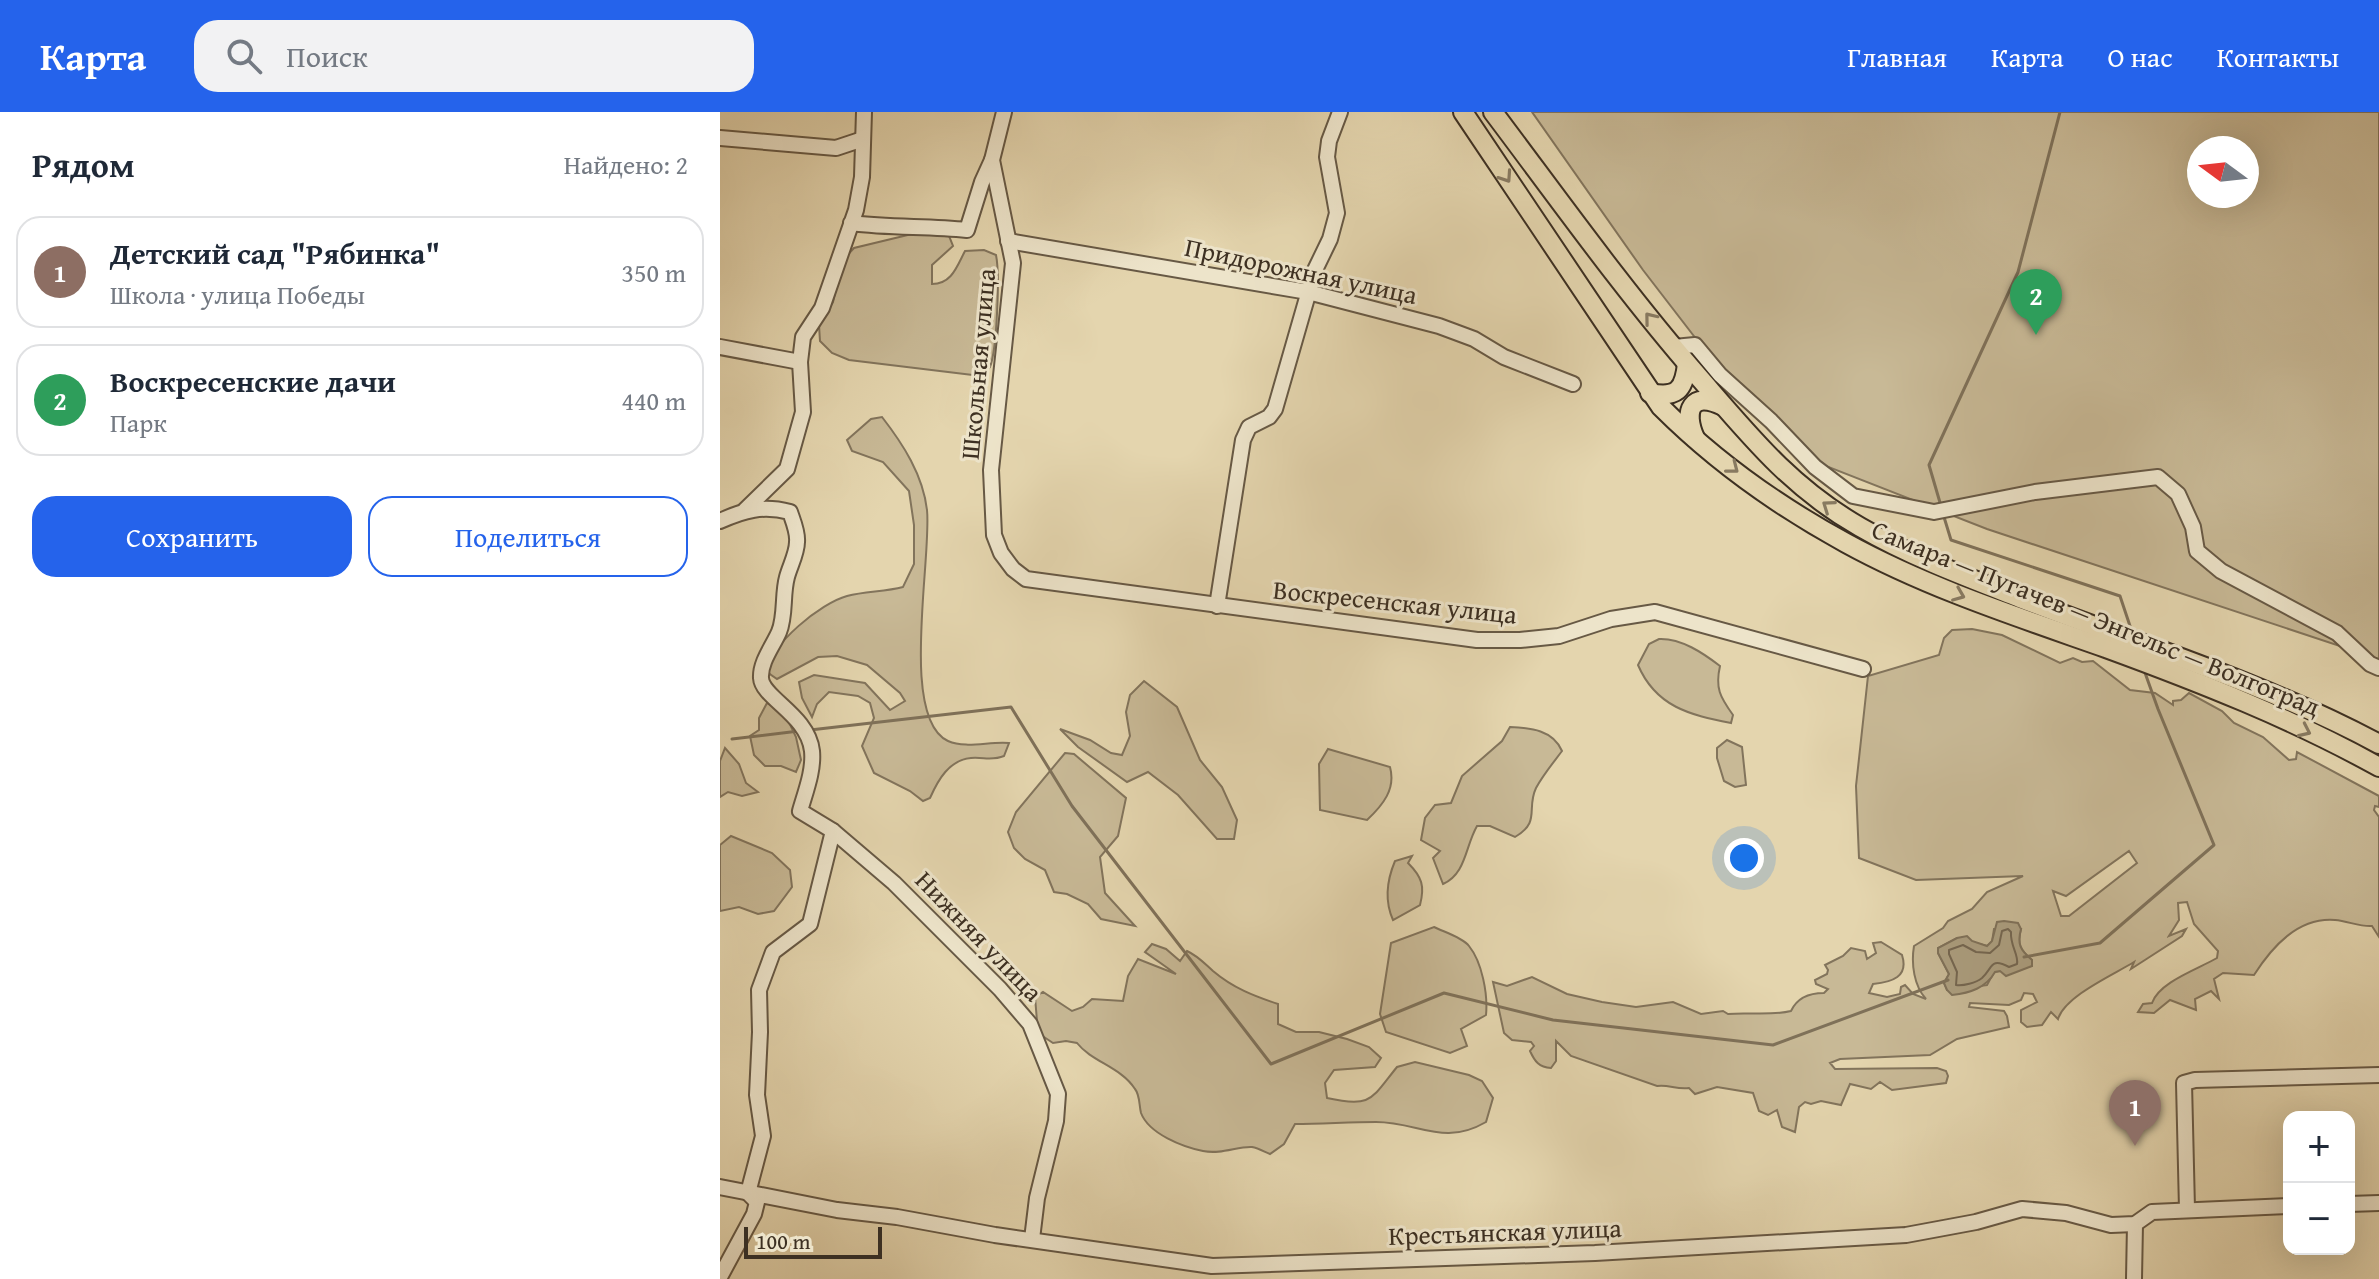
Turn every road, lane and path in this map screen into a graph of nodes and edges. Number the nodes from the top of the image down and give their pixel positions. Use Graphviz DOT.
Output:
graph roads {
  1 [pos="864,112"];
  2 [pos="1004,112"];
  3 [pos="1340,112"];
  4 [pos="1463,112"];
  5 [pos="1493,112"];
  6 [pos="720,138"];
  7 [pos="863,139"];
  8 [pos="992,160"];
  9 [pos="851,223"];
  10 [pos="1008,241"];
  11 [pos="1308,292"];
  12 [pos="720,347"];
  13 [pos="1674,347"];
  14 [pos="800,362"];
  15 [pos="1687,364"];
  16 [pos="1573,384"];
  17 [pos="1650,393"];
  18 [pos="1723,406"];
  19 [pos="1695,438"];
  20 [pos="745,510"];
  21 [pos="720,521"];
  22 [pos="1013,569"];
  23 [pos="1217,606"];
  24 [pos="2379,668"];
  25 [pos="1863,669"];
  26 [pos="2379,744"];
  27 [pos="2379,767"];
  28 [pos="833,831"];
  29 [pos="2379,1075"];
  30 [pos="720,1187"];
  31 [pos="748,1193"];
  32 [pos="2379,1203"];
  33 [pos="2355,1204"];
  34 [pos="2283,1206"];
  35 [pos="2187,1209"];
  36 [pos="2135,1224"];
  37 [pos="1032,1239"];
  38 [pos="720,1277"];
  39 [pos="2134,1279"];
  1 -- 7 [label="street"];
  2 -- 8 [label="street, Школьная улица"];
  3 -- 11 [label="street"];
  4 -- 17 [label="main road, Самара — Пугачев — Энгельс — Волгоград, one-way"];
  13 -- 5 [label="main road, Самара — Пугачев — Энгельс — Волгоград, one-way"];
  6 -- 7 [label="street"];
  7 -- 9 [label="street"];
  8 -- 9 [label="street"];
  8 -- 10 [label="street, Школьная улица"];
  9 -- 14 [label="street"];
  10 -- 11 [label="street, Придорожная улица"];
  10 -- 22 [label="street, Школьная улица"];
  11 -- 16 [label="street, Придорожная улица"];
  11 -- 23 [label="street"];
  12 -- 14 [label="street"];
  13 -- 15 [label="main road, Самара — Пугачев — Энгельс — Волгоград"];
  13 -- 24 [label="street"];
  14 -- 20 [label="street"];
  15 -- 17 [label="main road"];
  15 -- 18 [label="main road, Самара — Пугачев — Энгельс — Волгоград"];
  17 -- 19 [label="main road, Самара — Пугачев — Энгельс — Волгоград"];
  18 -- 19 [label="main road"];
  26 -- 18 [label="main road, Самара — Пугачев — Энгельс — Волгоград, one-way"];
  19 -- 27 [label="main road, Самара — Пугачев — Энгельс — Волгоград, one-way"];
  20 -- 21 [label="street"];
  20 -- 28 [label="street, Нижняя улица"];
  22 -- 23 [label="street, Воскресенская улица"];
  23 -- 25 [label="street, Воскресенская улица"];
  28 -- 31 [label="street"];
  28 -- 37 [label="street, Нижняя улица"];
  29 -- 35 [label="street"];
  30 -- 31 [label="street, Крестьянская улица"];
  31 -- 37 [label="street, Крестьянская улица"];
  31 -- 38 [label="street"];
  32 -- 33 [label="street"];
  34 -- 35 [label="street, Крестьянская улица"];
  35 -- 36 [label="street, Крестьянская улица"];
  36 -- 37 [label="street, Крестьянская улица"];
  36 -- 39 [label="street"];
}
